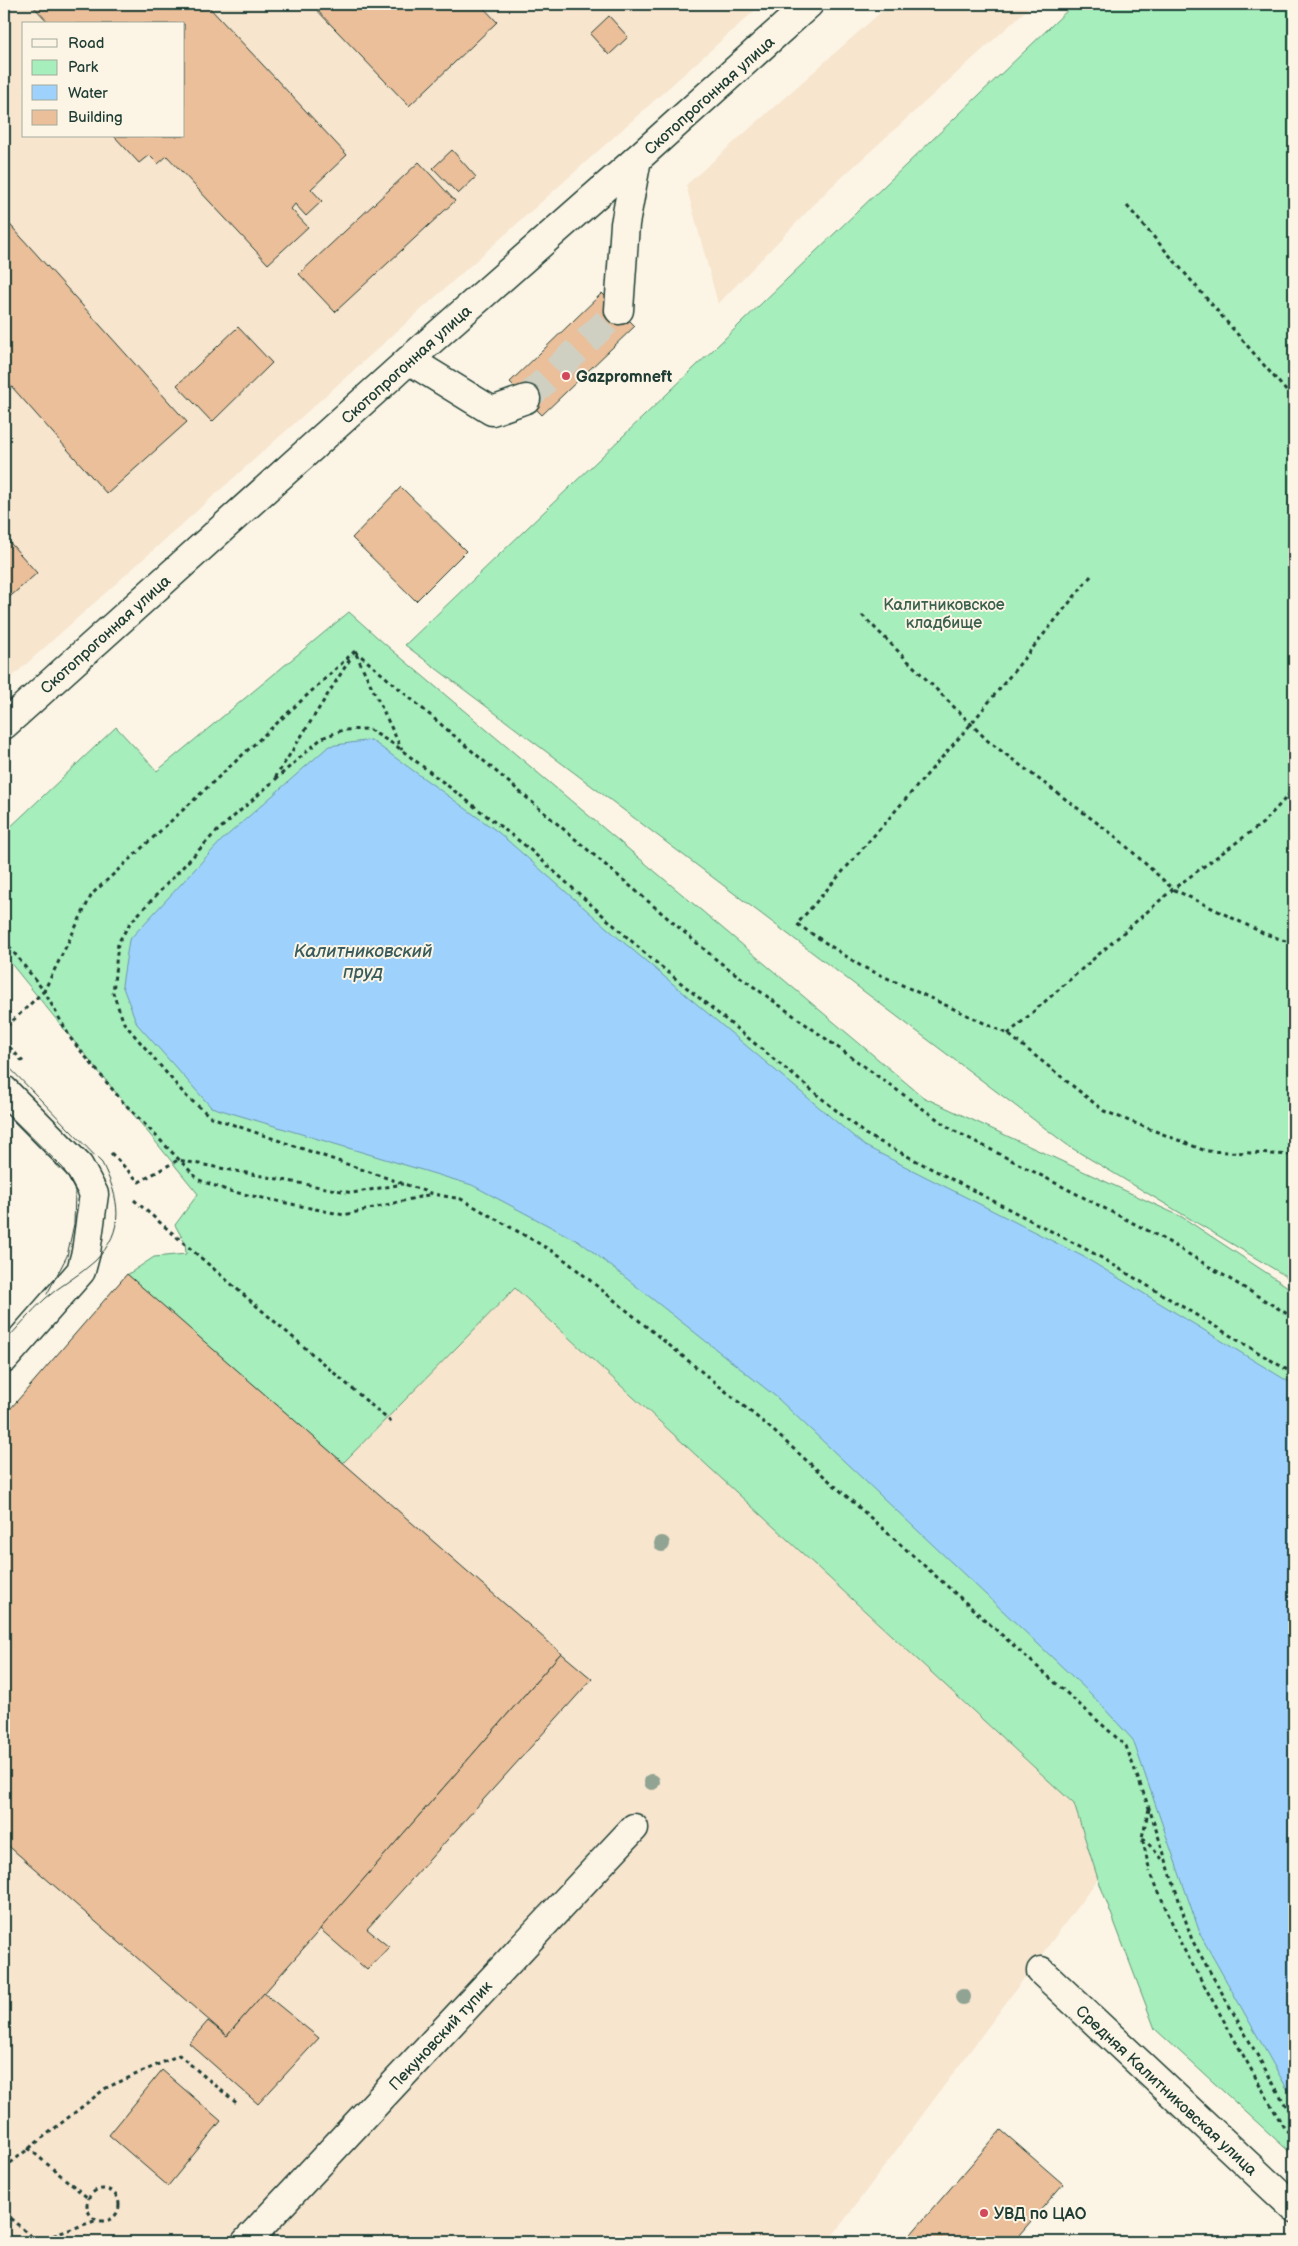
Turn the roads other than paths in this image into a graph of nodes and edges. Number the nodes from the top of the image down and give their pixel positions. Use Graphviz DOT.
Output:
graph roads {
  1 [pos="809,4"];
  2 [pos="637,159"];
  3 [pos="619,310"];
  4 [pos="409,360"];
  5 [pos="526,399"];
  6 [pos="4,725"];
  7 [pos="4,1090"];
  8 [pos="4,1360"];
  9 [pos="634,1828"];
  10 [pos="1040,1972"];
  11 [pos="1294,2208"];
  12 [pos="246,2242"];
  1 -- 2 [label="street, Скотопрогонная улица"];
  2 -- 3 [label="street"];
  2 -- 4 [label="street, Скотопрогонная улица"];
  4 -- 5 [label="street"];
  4 -- 6 [label="street, Скотопрогонная улица"];
  7 -- 8 [label="street"];
  9 -- 12 [label="street, Пекуновский тупик"];
  10 -- 11 [label="street, Средняя Калитниковская улица"];
}
